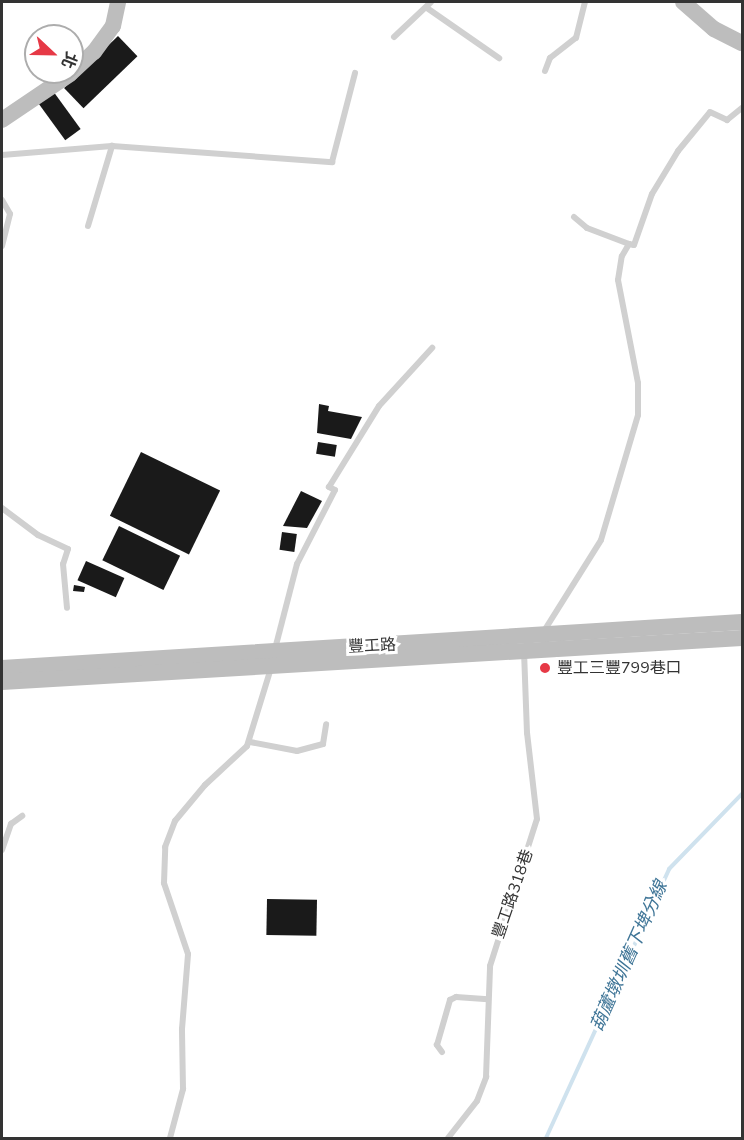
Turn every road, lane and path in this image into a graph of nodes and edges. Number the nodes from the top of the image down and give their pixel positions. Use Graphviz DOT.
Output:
graph roads {
  1 [pos="118,2"];
  2 [pos="431,2"];
  3 [pos="585,2"];
  4 [pos="683,2"];
  5 [pos="427,8"];
  6 [pos="394,37"];
  7 [pos="742,43"];
  8 [pos="500,58"];
  9 [pos="544,71"];
  10 [pos="355,73"];
  11 [pos="742,108"];
  12 [pos="2,120"];
  13 [pos="112,146"];
  14 [pos="2,155"];
  15 [pos="2,200"];
  16 [pos="574,217"];
  17 [pos="88,226"];
  18 [pos="629,244"];
  19 [pos="2,246"];
  20 [pos="432,348"];
  21 [pos="2,508"];
  22 [pos="67,608"];
  23 [pos="742,622"];
  24 [pos="742,638"];
  25 [pos="542,644"];
  26 [pos="524,645"];
  27 [pos="273,660"];
  28 [pos="2,668"];
  29 [pos="2,682"];
  30 [pos="326,724"];
  31 [pos="250,742"];
  32 [pos="22,816"];
  33 [pos="2,850"];
  34 [pos="488,999"];
  35 [pos="442,1052"];
  36 [pos="170,1138"];
  37 [pos="448,1138"];
  1 -- 12 [label="street"];
  2 -- 5 [label="lane"];
  3 -- 9 [label="lane"];
  4 -- 7 [label="street"];
  5 -- 6 [label="lane"];
  5 -- 8 [label="lane"];
  10 -- 13 [label="lane"];
  11 -- 18 [label="lane"];
  13 -- 14 [label="lane"];
  13 -- 17 [label="lane"];
  15 -- 19 [label="lane"];
  16 -- 18 [label="lane"];
  18 -- 25 [label="lane"];
  20 -- 27 [label="lane"];
  21 -- 22 [label="lane"];
  23 -- 25 [label="street, 豐工路"];
  24 -- 25 [label="street, 豐工路"];
  25 -- 26 [label="street, 豐工路"];
  26 -- 27 [label="street, 豐工路"];
  26 -- 34 [label="lane, 豐工路318巷"];
  27 -- 28 [label="street, 豐工路"];
  27 -- 29 [label="street, 豐工路"];
  27 -- 31 [label="lane"];
  30 -- 31 [label="lane"];
  31 -- 36 [label="lane"];
  32 -- 33 [label="lane"];
  34 -- 35 [label="lane"];
  34 -- 37 [label="lane, 豐工路318巷"];
}
